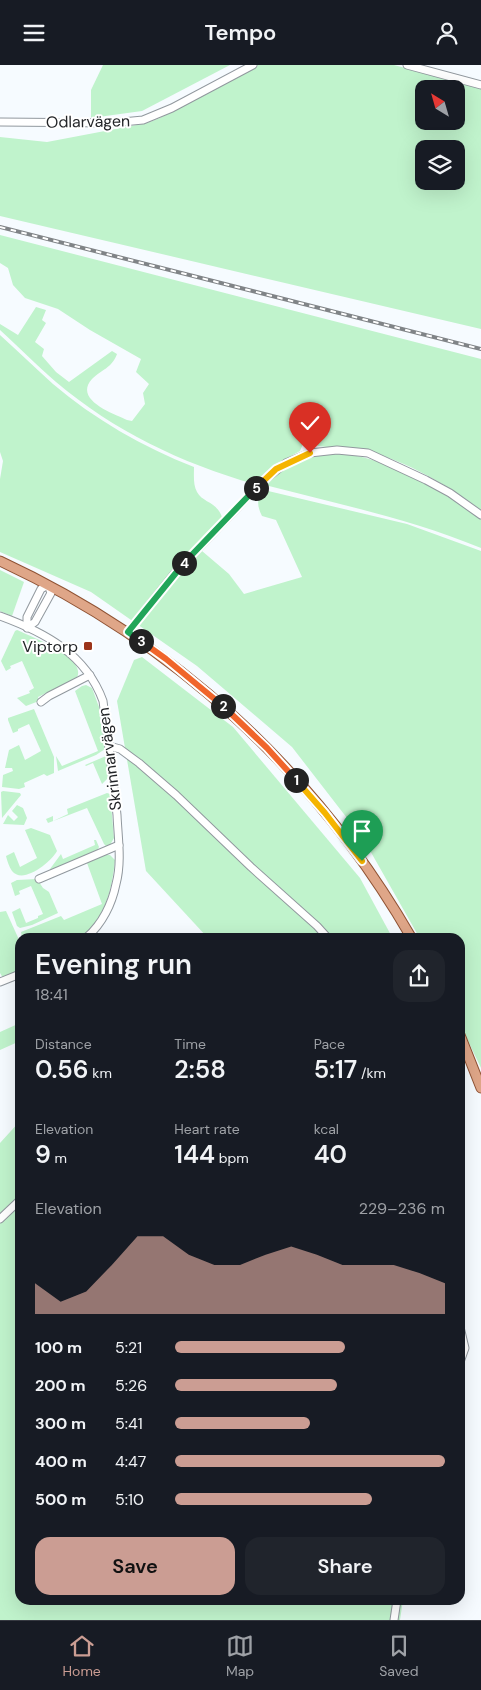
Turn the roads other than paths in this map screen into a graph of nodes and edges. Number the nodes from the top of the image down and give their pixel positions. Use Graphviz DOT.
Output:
graph roads {
  1 [pos="253,65"];
  2 [pos="407,65"];
  3 [pos="481,85"];
  4 [pos="0,122"];
  5 [pos="481,515"];
  6 [pos="0,561"];
  7 [pos="48,585"];
  8 [pos="0,616"];
  9 [pos="27,628"];
  10 [pos="128,632"];
  11 [pos="90,675"];
  12 [pos="41,702"];
  13 [pos="109,746"];
  14 [pos="119,845"];
  15 [pos="39,879"];
  16 [pos="91,933"];
  17 [pos="324,933"];
  18 [pos="409,933"];
  19 [pos="15,976"];
  20 [pos="0,982"];
  21 [pos="465,1048"];
  22 [pos="481,1088"];
  23 [pos="15,1205"];
  24 [pos="0,1219"];
  25 [pos="397,1605"];
  26 [pos="394,1620"];
  1 -- 4 [label="street, Odlarvägen"];
  2 -- 3 [label="street"];
  5 -- 10 [label="street"];
  6 -- 7 [label="main road"];
  7 -- 9 [label="street"];
  7 -- 10 [label="main road"];
  8 -- 9 [label="street, Skrinnarvägen"];
  9 -- 11 [label="street, Skrinnarvägen"];
  10 -- 18 [label="main road"];
  11 -- 12 [label="street"];
  11 -- 13 [label="street, Skrinnarvägen"];
  13 -- 14 [label="street, Skrinnarvägen"];
  13 -- 17 [label="street"];
  14 -- 15 [label="street"];
  14 -- 16 [label="street, Skrinnarvägen"];
  19 -- 20 [label="street"];
  21 -- 22 [label="main road"];
  23 -- 24 [label="street"];
  25 -- 26 [label="street"];
}
